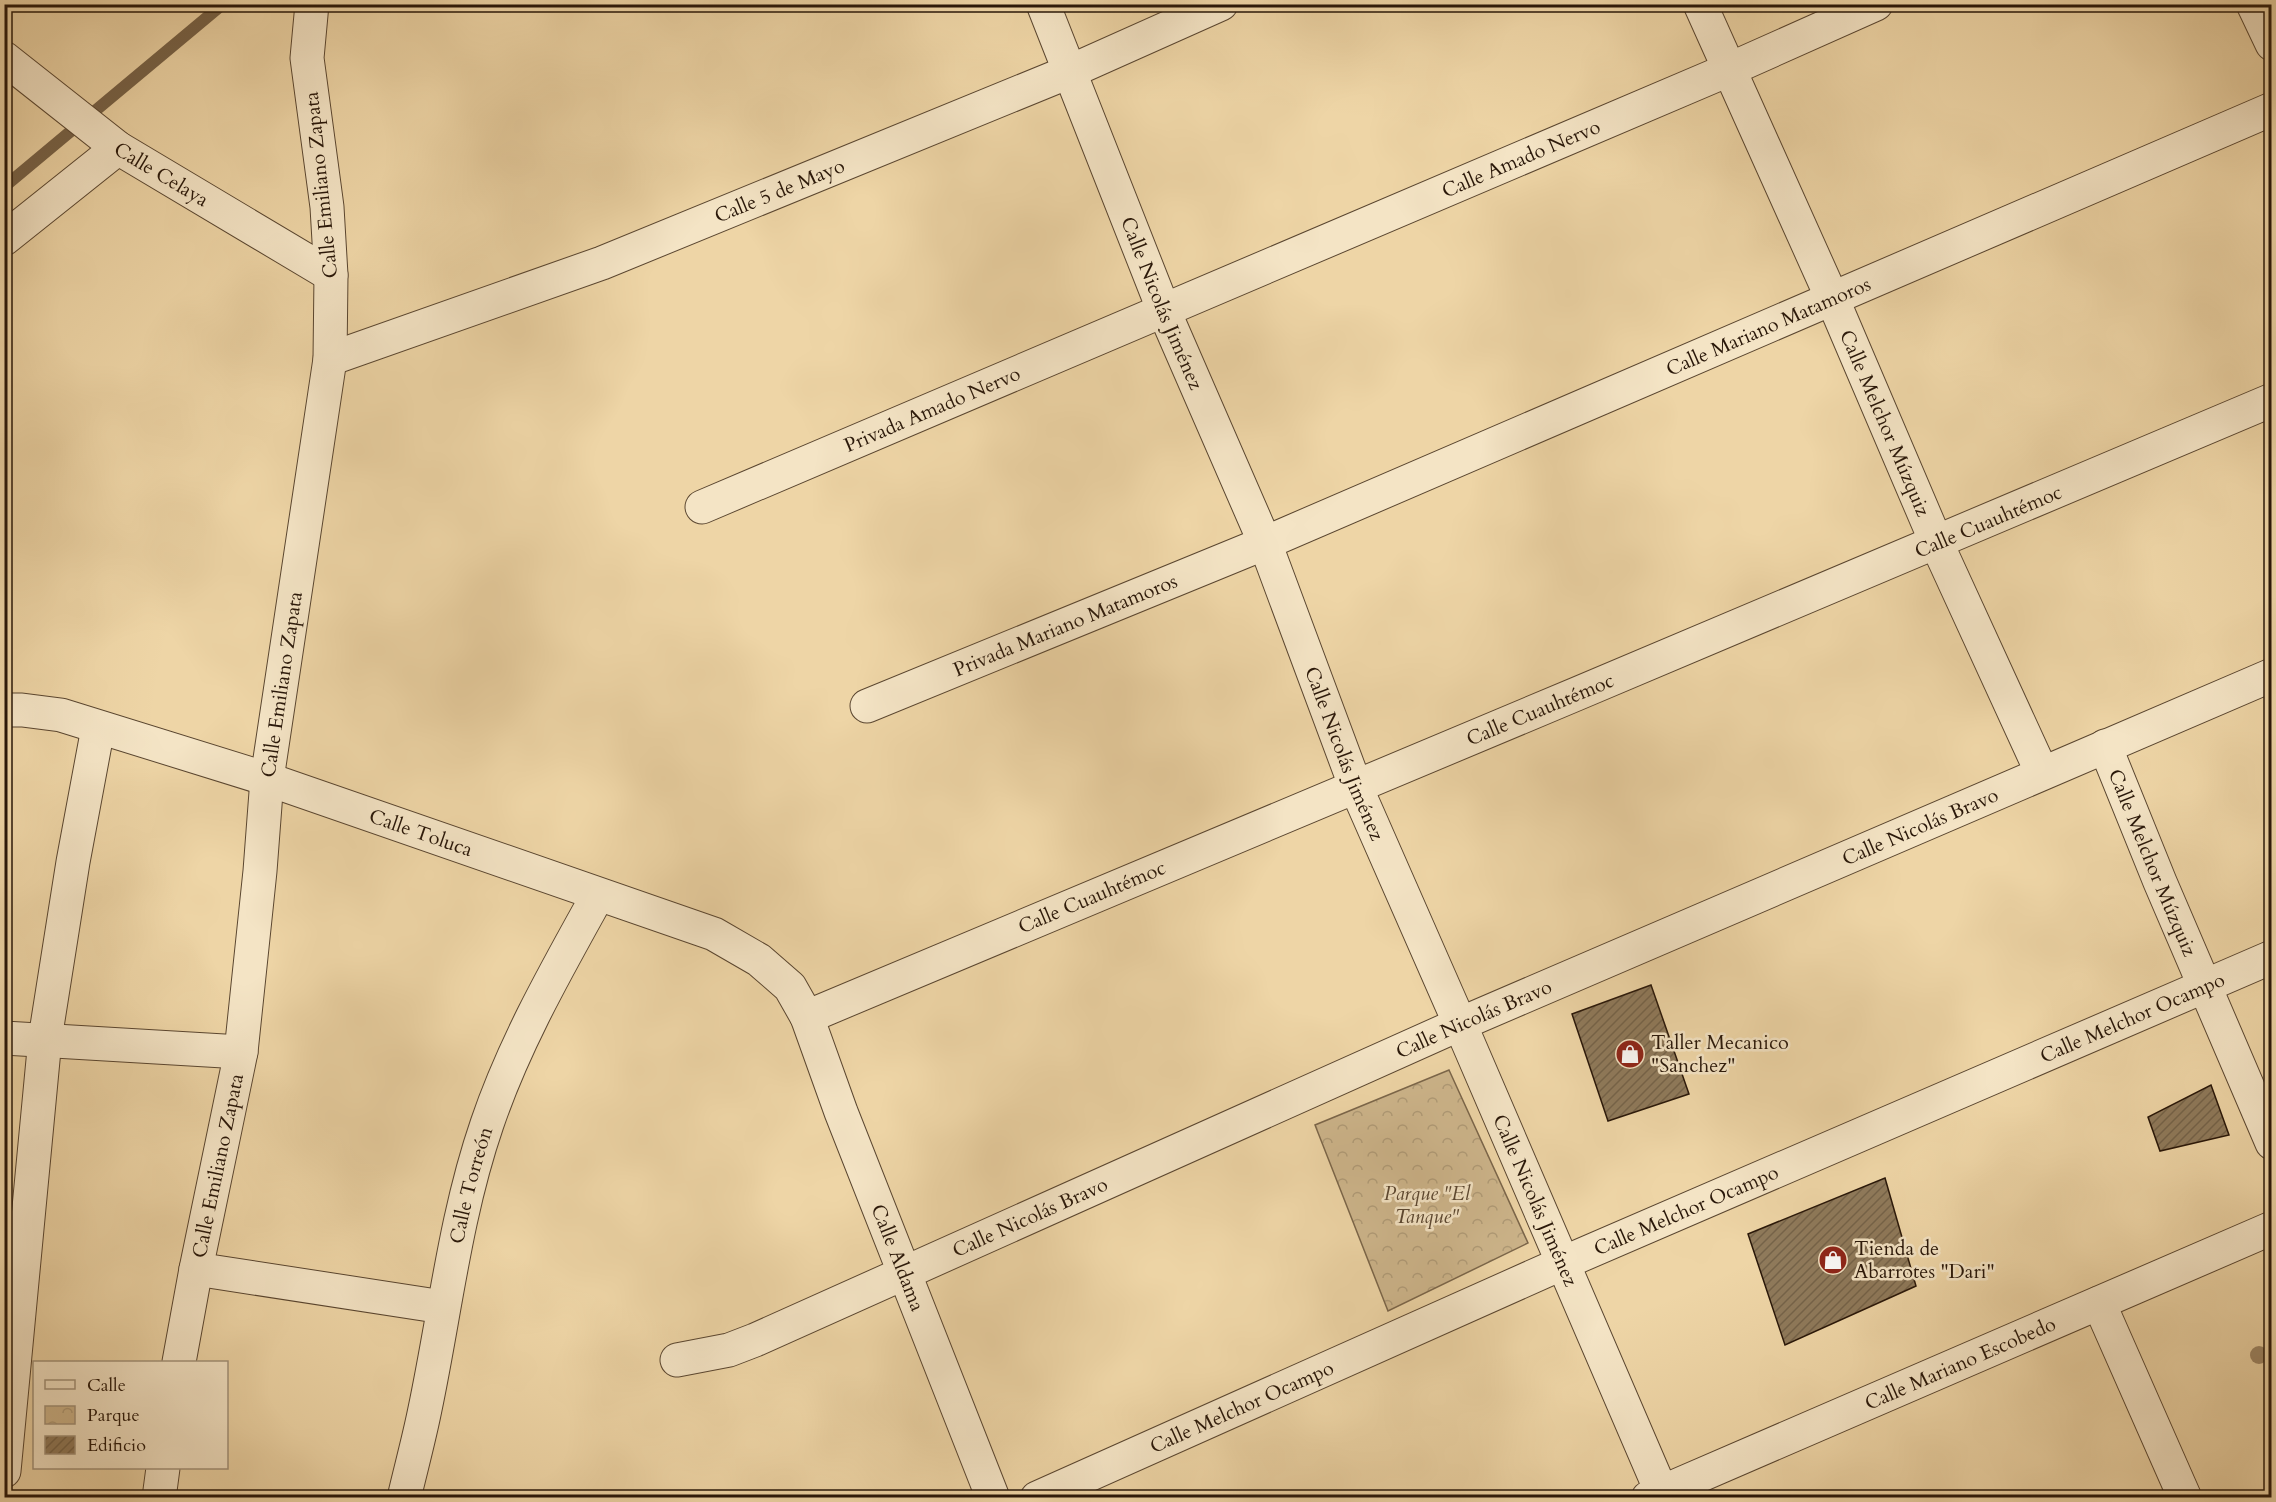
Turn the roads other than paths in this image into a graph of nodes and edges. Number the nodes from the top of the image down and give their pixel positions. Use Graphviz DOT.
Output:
graph roads {
  1 [pos="312,4"];
  2 [pos="1043,4"];
  3 [pos="1221,4"];
  4 [pos="1700,4"];
  5 [pos="1876,4"];
  6 [pos="2253,4"];
  7 [pos="2271,44"];
  8 [pos="4,58"];
  9 [pos="1728,70"];
  10 [pos="1071,71"];
  11 [pos="2271,109"];
  12 [pos="118,148"];
  13 [pos="4,239"];
  14 [pos="331,275"];
  15 [pos="1832,297"];
  16 [pos="1164,311"];
  17 [pos="330,359"];
  18 [pos="2271,400"];
  19 [pos="702,507"];
  20 [pos="1265,543"];
  21 [pos="1937,544"];
  22 [pos="2271,675"];
  23 [pos="867,706"];
  24 [pos="4,710"];
  25 [pos="99,728"];
  26 [pos="2106,746"];
  27 [pos="2042,773"];
  28 [pos="267,779"];
  29 [pos="1355,785"];
  30 [pos="598,896"];
  31 [pos="2271,957"];
  32 [pos="2203,986"];
  33 [pos="807,1017"];
  34 [pos="1460,1024"];
  35 [pos="4,1038"];
  36 [pos="45,1039"];
  37 [pos="241,1052"];
  38 [pos="2271,1143"];
  39 [pos="2271,1228"];
  40 [pos="1563,1263"];
  41 [pos="196,1269"];
  42 [pos="905,1274"];
  43 [pos="2099,1303"];
  44 [pos="443,1307"];
  45 [pos="677,1360"];
  46 [pos="180,1361"];
  47 [pos="163,1469"];
  48 [pos="4,1471"];
  49 [pos="1658,1495"];
  50 [pos="159,1497"];
  51 [pos="404,1497"];
  52 [pos="993,1497"];
  53 [pos="1037,1497"];
  54 [pos="2185,1497"];
  1 -- 14 [label="street, Calle Emiliano Zapata"];
  2 -- 10 [label="street, Calle Nicolás Jiménez"];
  3 -- 10 [label="street, Calle 5 de Mayo"];
  4 -- 9 [label="street, Calle Melchor Múzquiz"];
  5 -- 9 [label="street, Calle Amado Nervo"];
  6 -- 7 [label="street"];
  8 -- 12 [label="street"];
  9 -- 15 [label="street, Calle Melchor Múzquiz"];
  9 -- 16 [label="street, Calle Amado Nervo"];
  10 -- 16 [label="street, Calle Nicolás Jiménez"];
  10 -- 17 [label="street, Calle 5 de Mayo"];
  11 -- 15 [label="street, Calle Mariano Matamoros"];
  12 -- 13 [label="street, Calle Celaya"];
  12 -- 14 [label="street, Calle Celaya"];
  14 -- 17 [label="street, Calle Emiliano Zapata"];
  15 -- 20 [label="street, Calle Mariano Matamoros"];
  15 -- 21 [label="street, Calle Melchor Múzquiz"];
  16 -- 19 [label="street, Privada Amado Nervo"];
  16 -- 20 [label="street, Calle Nicolás Jiménez"];
  17 -- 28 [label="street, Calle Emiliano Zapata"];
  18 -- 21 [label="street, Calle Cuauhtémoc"];
  20 -- 23 [label="street, Privada Mariano Matamoros"];
  20 -- 29 [label="street, Calle Nicolás Jiménez"];
  21 -- 27 [label="street, Calle Melchor Múzquiz"];
  21 -- 29 [label="street, Calle Cuauhtémoc"];
  22 -- 26 [label="street, Calle Nicolás Bravo"];
  24 -- 25 [label="street, Calle Toluca"];
  25 -- 28 [label="street, Calle Toluca"];
  25 -- 36 [label="street"];
  26 -- 27 [label="street, Calle Nicolás Bravo"];
  26 -- 32 [label="street, Calle Melchor Múzquiz"];
  27 -- 34 [label="street, Calle Nicolás Bravo"];
  28 -- 30 [label="street, Calle Toluca"];
  28 -- 37 [label="street, Calle Emiliano Zapata"];
  29 -- 33 [label="street, Calle Cuauhtémoc"];
  29 -- 34 [label="street, Calle Nicolás Jiménez"];
  30 -- 33 [label="street, Calle Toluca"];
  30 -- 44 [label="street, Calle Torreón"];
  31 -- 32 [label="street, Calle Melchor Ocampo"];
  32 -- 38 [label="street, Calle Melchor Múzquiz"];
  32 -- 40 [label="street, Calle Melchor Ocampo"];
  33 -- 42 [label="street, Calle Aldama"];
  34 -- 40 [label="street, Calle Nicolás Jiménez"];
  34 -- 42 [label="street, Calle Nicolás Bravo"];
  35 -- 36 [label="street"];
  36 -- 37 [label="street"];
  36 -- 48 [label="street"];
  37 -- 41 [label="street, Calle Emiliano Zapata"];
  39 -- 43 [label="street, Calle Mariano Escobedo"];
  40 -- 49 [label="street, Calle Nicolás Jiménez"];
  40 -- 53 [label="street, Calle Melchor Ocampo"];
  41 -- 44 [label="street"];
  41 -- 46 [label="street, Calle Emiliano Zapata"];
  42 -- 45 [label="street, Calle Nicolás Bravo"];
  42 -- 52 [label="street, Calle Aldama"];
  43 -- 49 [label="street, Calle Mariano Escobedo"];
  43 -- 54 [label="street"];
  44 -- 51 [label="street, Calle Torreón"];
  47 -- 50 [label="street"];
}
